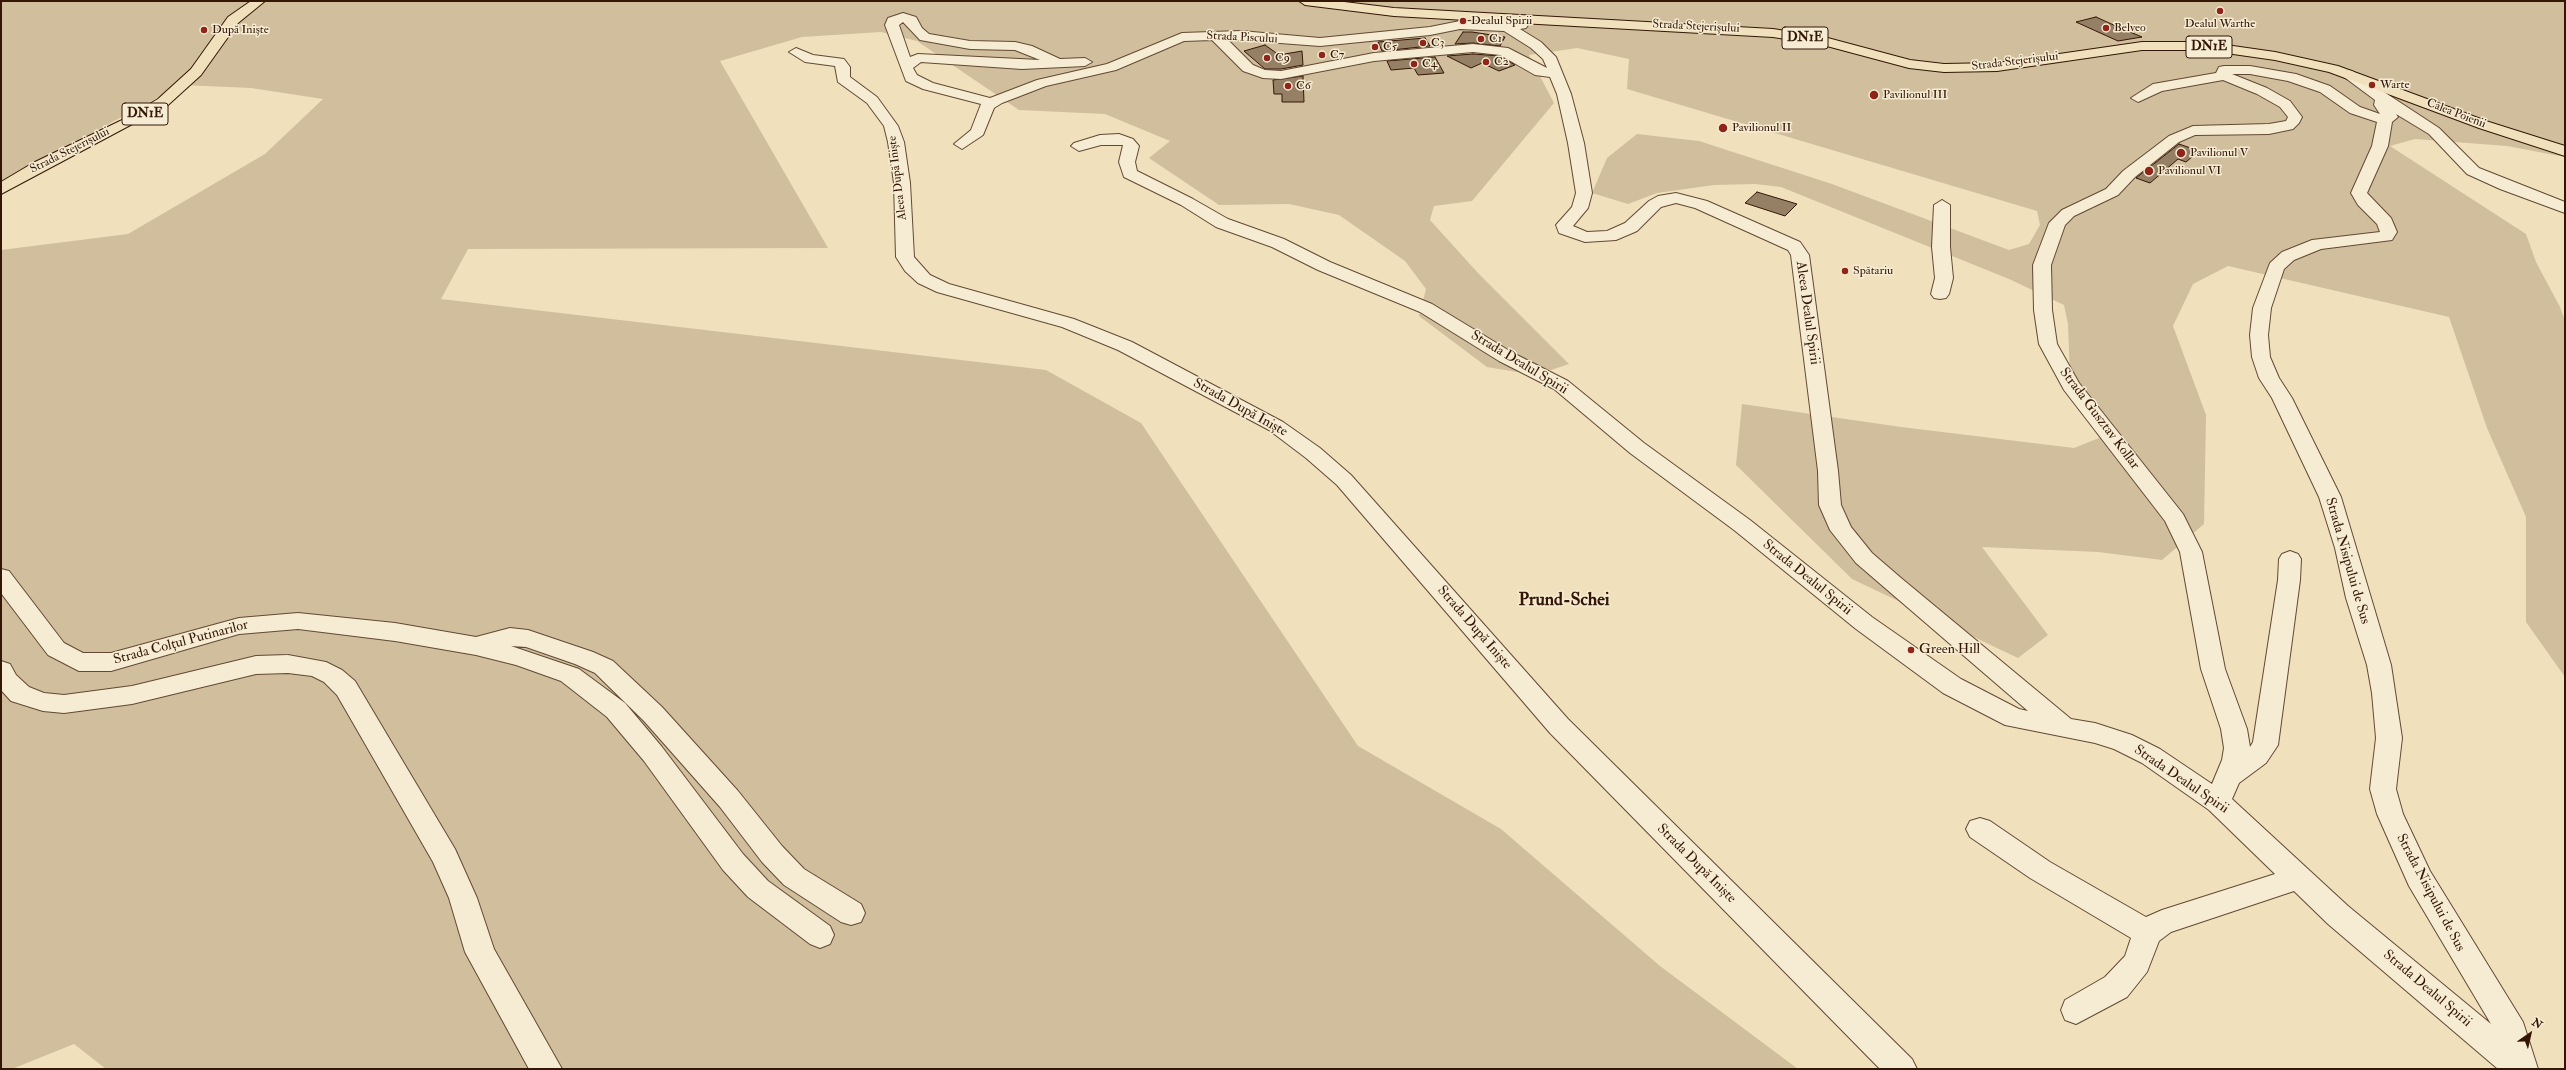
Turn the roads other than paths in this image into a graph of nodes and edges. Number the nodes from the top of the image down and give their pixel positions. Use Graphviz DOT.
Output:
graph roads {
  1 [pos="259,1"];
  2 [pos="1305,1"];
  3 [pos="1537,20"];
  4 [pos="1509,23"];
  5 [pos="1215,35"];
  6 [pos="1168,43"];
  7 [pos="796,52"];
  8 [pos="1058,63"];
  9 [pos="906,66"];
  10 [pos="1556,73"];
  11 [pos="2347,74"];
  12 [pos="2224,76"];
  13 [pos="2401,93"];
  14 [pos="2138,98"];
  15 [pos="2382,99"];
  16 [pos="992,103"];
  17 [pos="2385,120"];
  18 [pos="2434,131"];
  19 [pos="962,144"];
  20 [pos="1079,146"];
  21 [pos="2565,151"];
  22 [pos="1,189"];
  23 [pos="1942,205"];
  24 [pos="2565,208"];
  25 [pos="1940,294"];
  26 [pos="974,297"];
  27 [pos="2290,559"];
  28 [pos="1,577"];
  29 [pos="476,646"];
  30 [pos="1,670"];
  31 [pos="2064,727"];
  32 [pos="2229,776"];
  33 [pos="2218,802"];
  34 [pos="1980,829"];
  35 [pos="2299,877"];
  36 [pos="851,913"];
  37 [pos="2147,933"];
  38 [pos="820,935"];
  39 [pos="2076,1010"];
  40 [pos="546,1069"];
  41 [pos="1901,1069"];
  42 [pos="2522,1069"];
  1 -- 22 [label="main road, Strada Stejerișului / DN1E"];
  2 -- 4 [label="main road"];
  3 -- 4 [label="street"];
  3 -- 11 [label="main road, Strada Stejerișului / DN1E"];
  4 -- 5 [label="street, Strada Piscului"];
  4 -- 10 [label="street, Aleea Dealul Spirii"];
  5 -- 6 [label="street, Strada Piscului"];
  5 -- 10 [label="street"];
  6 -- 8 [label="street"];
  6 -- 16 [label="street, Strada Piscului"];
  7 -- 26 [label="street, Aleea După Iniște"];
  8 -- 9 [label="street"];
  8 -- 9 [label="street"];
  9 -- 16 [label="street"];
  10 -- 31 [label="street, Aleea Dealul Spirii"];
  11 -- 13 [label="main road, Calea Poienii / DN1E"];
  11 -- 15 [label="street, Strada Stejerișului"];
  12 -- 14 [label="street"];
  12 -- 17 [label="street"];
  12 -- 32 [label="street, Strada Gusztav Kollar"];
  13 -- 18 [label="street"];
  13 -- 21 [label="main road, Calea Poienii / DN1E"];
  15 -- 17 [label="street, Strada Nisipului de Sus"];
  15 -- 18 [label="street, Strada Stejerișului"];
  16 -- 19 [label="street"];
  17 -- 42 [label="street, Strada Nisipului de Sus"];
  18 -- 24 [label="street, Strada Stejerișului"];
  20 -- 31 [label="street, Strada Dealul Spirii"];
  23 -- 25 [label="street"];
  26 -- 41 [label="street, Strada După Iniște"];
  27 -- 32 [label="street"];
  28 -- 29 [label="street, Strada Colțul Putinarilor"];
  29 -- 36 [label="street, Strada Colțul Putinarilor"];
  29 -- 38 [label="street"];
  30 -- 40 [label="street"];
  31 -- 33 [label="street, Strada Dealul Spirii"];
  32 -- 33 [label="street, Strada Gusztav Kollar"];
  33 -- 35 [label="street, Strada Dealul Spirii"];
  34 -- 37 [label="street"];
  35 -- 37 [label="street"];
  35 -- 42 [label="street, Strada Dealul Spirii"];
  37 -- 39 [label="street"];
}
